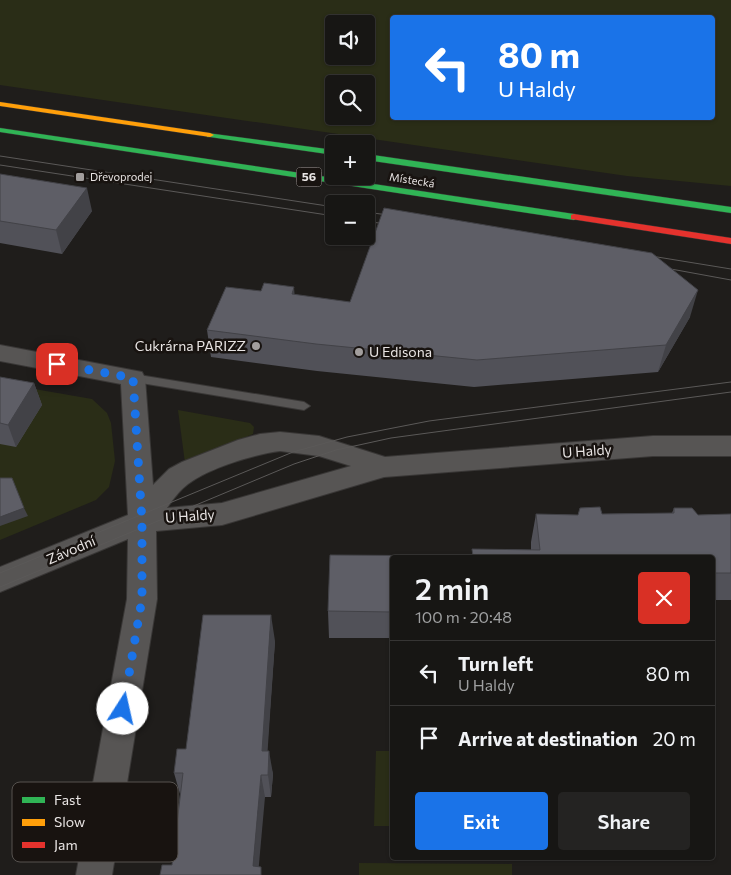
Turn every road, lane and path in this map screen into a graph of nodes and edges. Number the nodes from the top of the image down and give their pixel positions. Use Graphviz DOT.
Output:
graph roads {
  1 [pos="0,104"];
  2 [pos="0,130"];
  3 [pos="325,152"];
  4 [pos="375,158"];
  5 [pos="612,193"];
  6 [pos="731,200"];
  7 [pos="731,210"];
  8 [pos="618,224"];
  9 [pos="731,240"];
  10 [pos="731,246"];
  11 [pos="0,353"];
  12 [pos="133,378"];
  13 [pos="304,406"];
  14 [pos="731,446"];
  15 [pos="384,467"];
  16 [pos="142,521"];
  17 [pos="0,580"];
  18 [pos="110,782"];
  19 [pos="96,862"];
  20 [pos="94,875"];
  1 -- 3 [label="highway, 56"];
  2 -- 8 [label="highway, Místecká / 56"];
  4 -- 5 [label="highway, Místecká"];
  5 -- 6 [label="highway"];
  5 -- 7 [label="highway, Místecká"];
  8 -- 9 [label="highway, Místecká / 56"];
  8 -- 10 [label="highway, 56"];
  11 -- 12 [label="street"];
  12 -- 13 [label="lane"];
  12 -- 16 [label="street"];
  14 -- 15 [label="street, U Haldy"];
  15 -- 16 [label="street, U Haldy"];
  15 -- 16 [label="street, U Haldy"];
  16 -- 17 [label="street, Závodní"];
  16 -- 18 [label="street"];
  19 -- 20 [label="street"];
}
